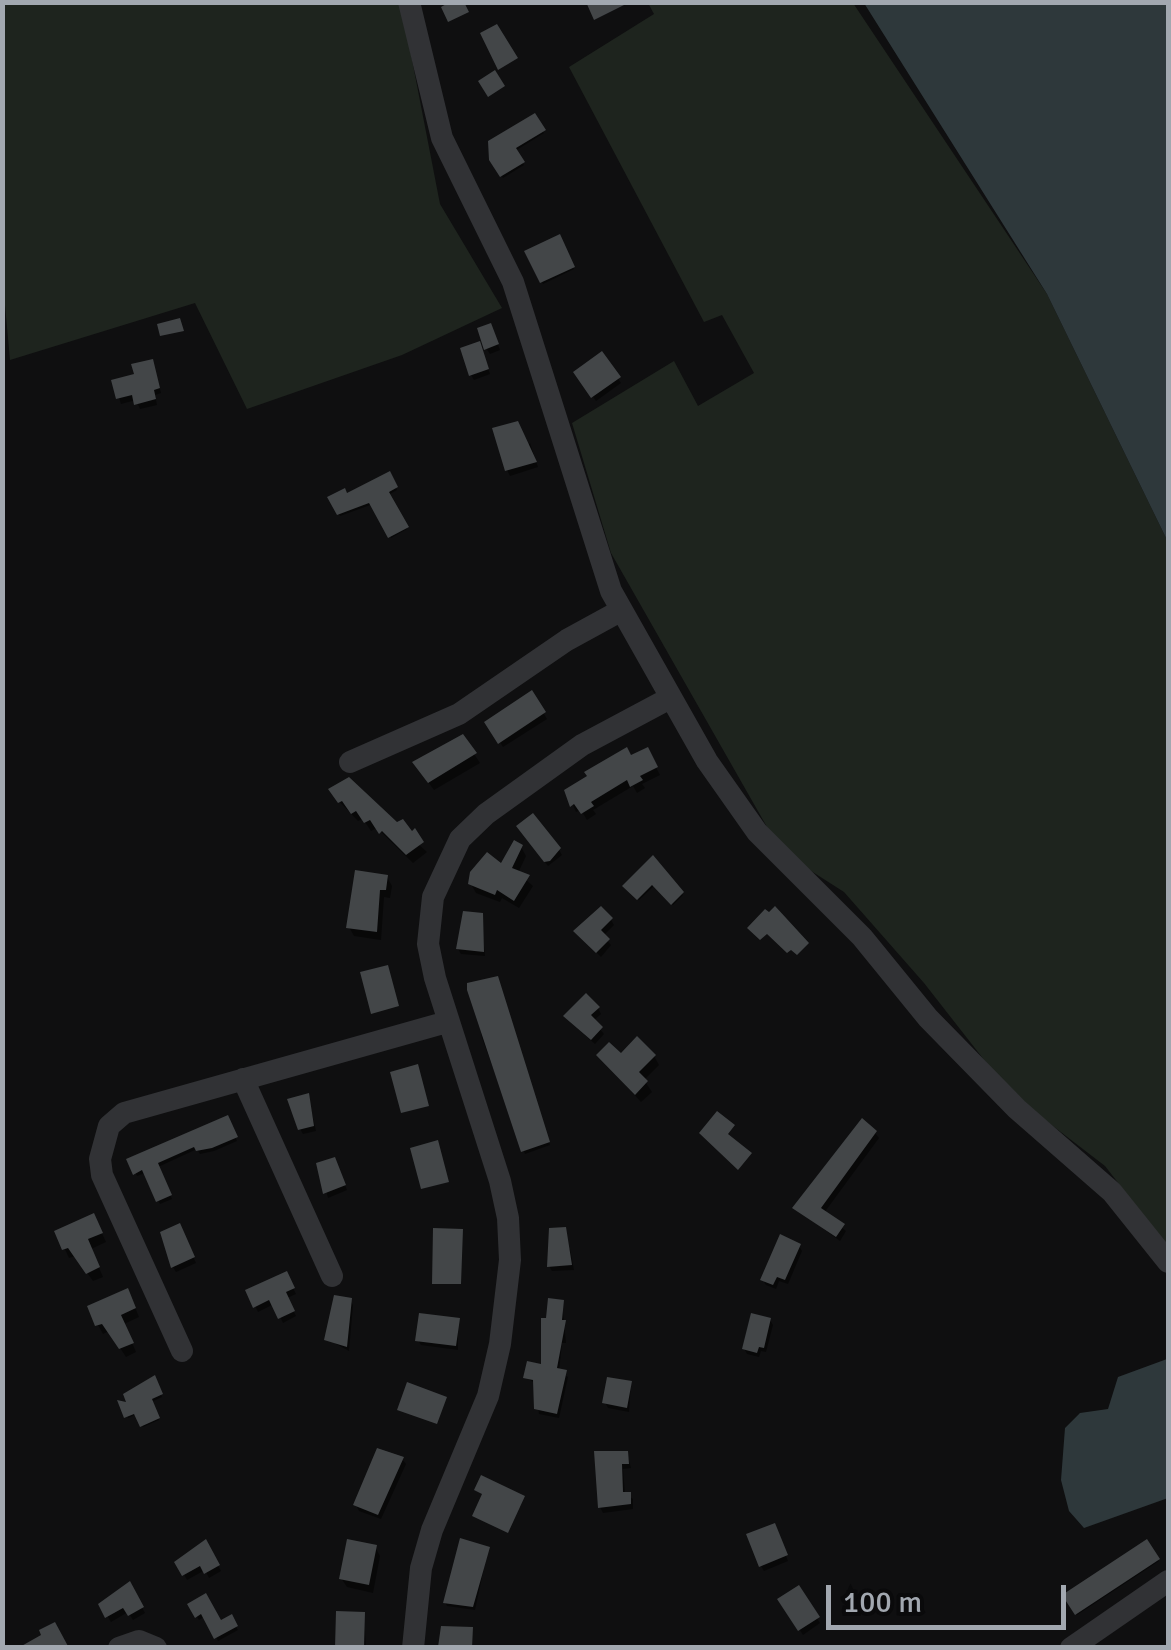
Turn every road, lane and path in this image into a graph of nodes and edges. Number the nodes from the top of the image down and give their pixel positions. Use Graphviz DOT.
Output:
graph roads {
  1 [pos="409,2"];
  2 [pos="620,611"];
  3 [pos="670,698"];
  4 [pos="350,762"];
  5 [pos="447,1022"];
  6 [pos="243,1079"];
  7 [pos="1168,1262"];
  8 [pos="332,1276"];
  9 [pos="182,1351"];
  10 [pos="1168,1582"];
  11 [pos="120,1648"];
  12 [pos="156,1648"];
  13 [pos="413,1648"];
  14 [pos="1070,1648"];
  1 -- 2 [label="street"];
  2 -- 3 [label="street"];
  2 -- 4 [label="street"];
  3 -- 5 [label="street"];
  3 -- 7 [label="street"];
  5 -- 6 [label="street"];
  5 -- 13 [label="street"];
  6 -- 8 [label="street"];
  6 -- 9 [label="street"];
  10 -- 14 [label="street"];
  11 -- 12 [label="street"];
}
